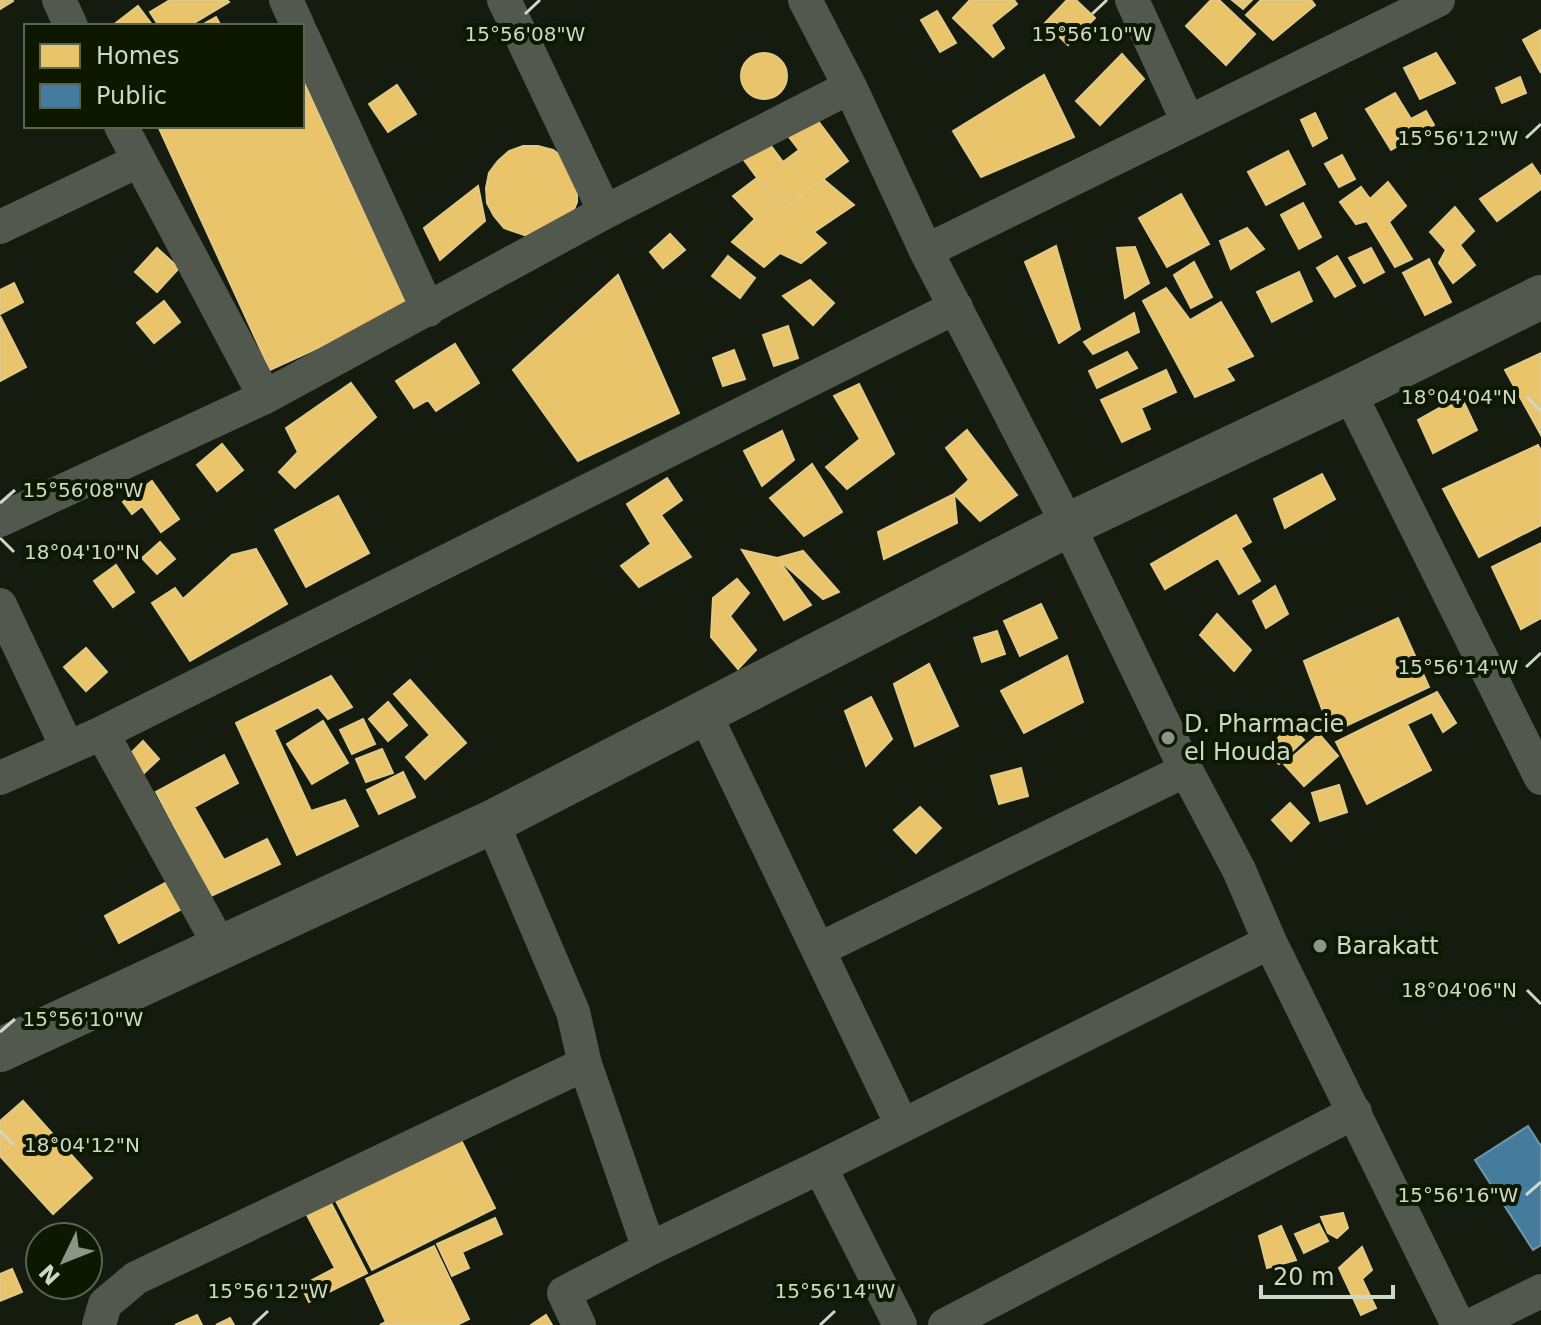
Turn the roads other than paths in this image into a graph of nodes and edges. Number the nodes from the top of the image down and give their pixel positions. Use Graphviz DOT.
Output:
graph roads {
  1 [pos="59,0"];
  2 [pos="286,0"];
  3 [pos="504,0"];
  4 [pos="805,0"];
  5 [pos="1132,0"];
  6 [pos="1438,0"];
  7 [pos="70,24"];
  8 [pos="297,24"];
  9 [pos="304,39"];
  10 [pos="850,87"];
  11 [pos="1188,122"];
  12 [pos="122,128"];
  13 [pos="138,161"];
  14 [pos="605,212"];
  15 [pos="0,227"];
  16 [pos="926,251"];
  17 [pos="1541,297"];
  18 [pos="956,307"];
  19 [pos="428,310"];
  20 [pos="1349,392"];
  21 [pos="265,397"];
  22 [pos="0,520"];
  23 [pos="1068,525"];
  24 [pos="0,605"];
  25 [pos="704,712"];
  26 [pos="102,733"];
  27 [pos="67,747"];
  28 [pos="1186,770"];
  29 [pos="0,778"];
  30 [pos="1541,778"];
  31 [pos="492,822"];
  32 [pos="1270,942"];
  33 [pos="220,946"];
  34 [pos="818,950"];
  35 [pos="0,1050"];
  36 [pos="585,1064"];
  37 [pos="1355,1112"];
  38 [pos="902,1125"];
  39 [pos="820,1167"];
  40 [pos="649,1249"];
  41 [pos="1541,1291"];
  42 [pos="99,1325"];
  43 [pos="579,1325"];
  44 [pos="900,1325"];
  45 [pos="945,1325"];
  46 [pos="1458,1325"];
  47 [pos="1472,1325"];
  1 -- 7 [label="street"];
  2 -- 8 [label="street"];
  3 -- 14 [label="street"];
  4 -- 10 [label="street"];
  5 -- 11 [label="street"];
  6 -- 11 [label="street"];
  9 -- 19 [label="street"];
  10 -- 14 [label="street"];
  10 -- 16 [label="street"];
  11 -- 16 [label="street"];
  12 -- 13 [label="street"];
  13 -- 15 [label="street"];
  13 -- 21 [label="street"];
  14 -- 19 [label="street"];
  16 -- 18 [label="street"];
  17 -- 20 [label="main road"];
  18 -- 23 [label="street"];
  18 -- 26 [label="street"];
  19 -- 21 [label="street"];
  20 -- 23 [label="main road"];
  20 -- 30 [label="street"];
  21 -- 22 [label="street"];
  23 -- 25 [label="main road"];
  23 -- 28 [label="street"];
  24 -- 27 [label="street"];
  25 -- 31 [label="main road"];
  25 -- 34 [label="street"];
  26 -- 27 [label="street"];
  26 -- 33 [label="street"];
  27 -- 29 [label="street"];
  28 -- 32 [label="street"];
  28 -- 34 [label="street"];
  31 -- 33 [label="main road"];
  31 -- 36 [label="street"];
  32 -- 37 [label="street"];
  32 -- 38 [label="street"];
  33 -- 35 [label="main road"];
  34 -- 38 [label="street"];
  36 -- 40 [label="street"];
  36 -- 42 [label="street"];
  37 -- 45 [label="street"];
  37 -- 46 [label="street"];
  38 -- 39 [label="street"];
  39 -- 40 [label="street"];
  39 -- 44 [label="street"];
  40 -- 43 [label="street"];
  41 -- 47 [label="street"];
}
